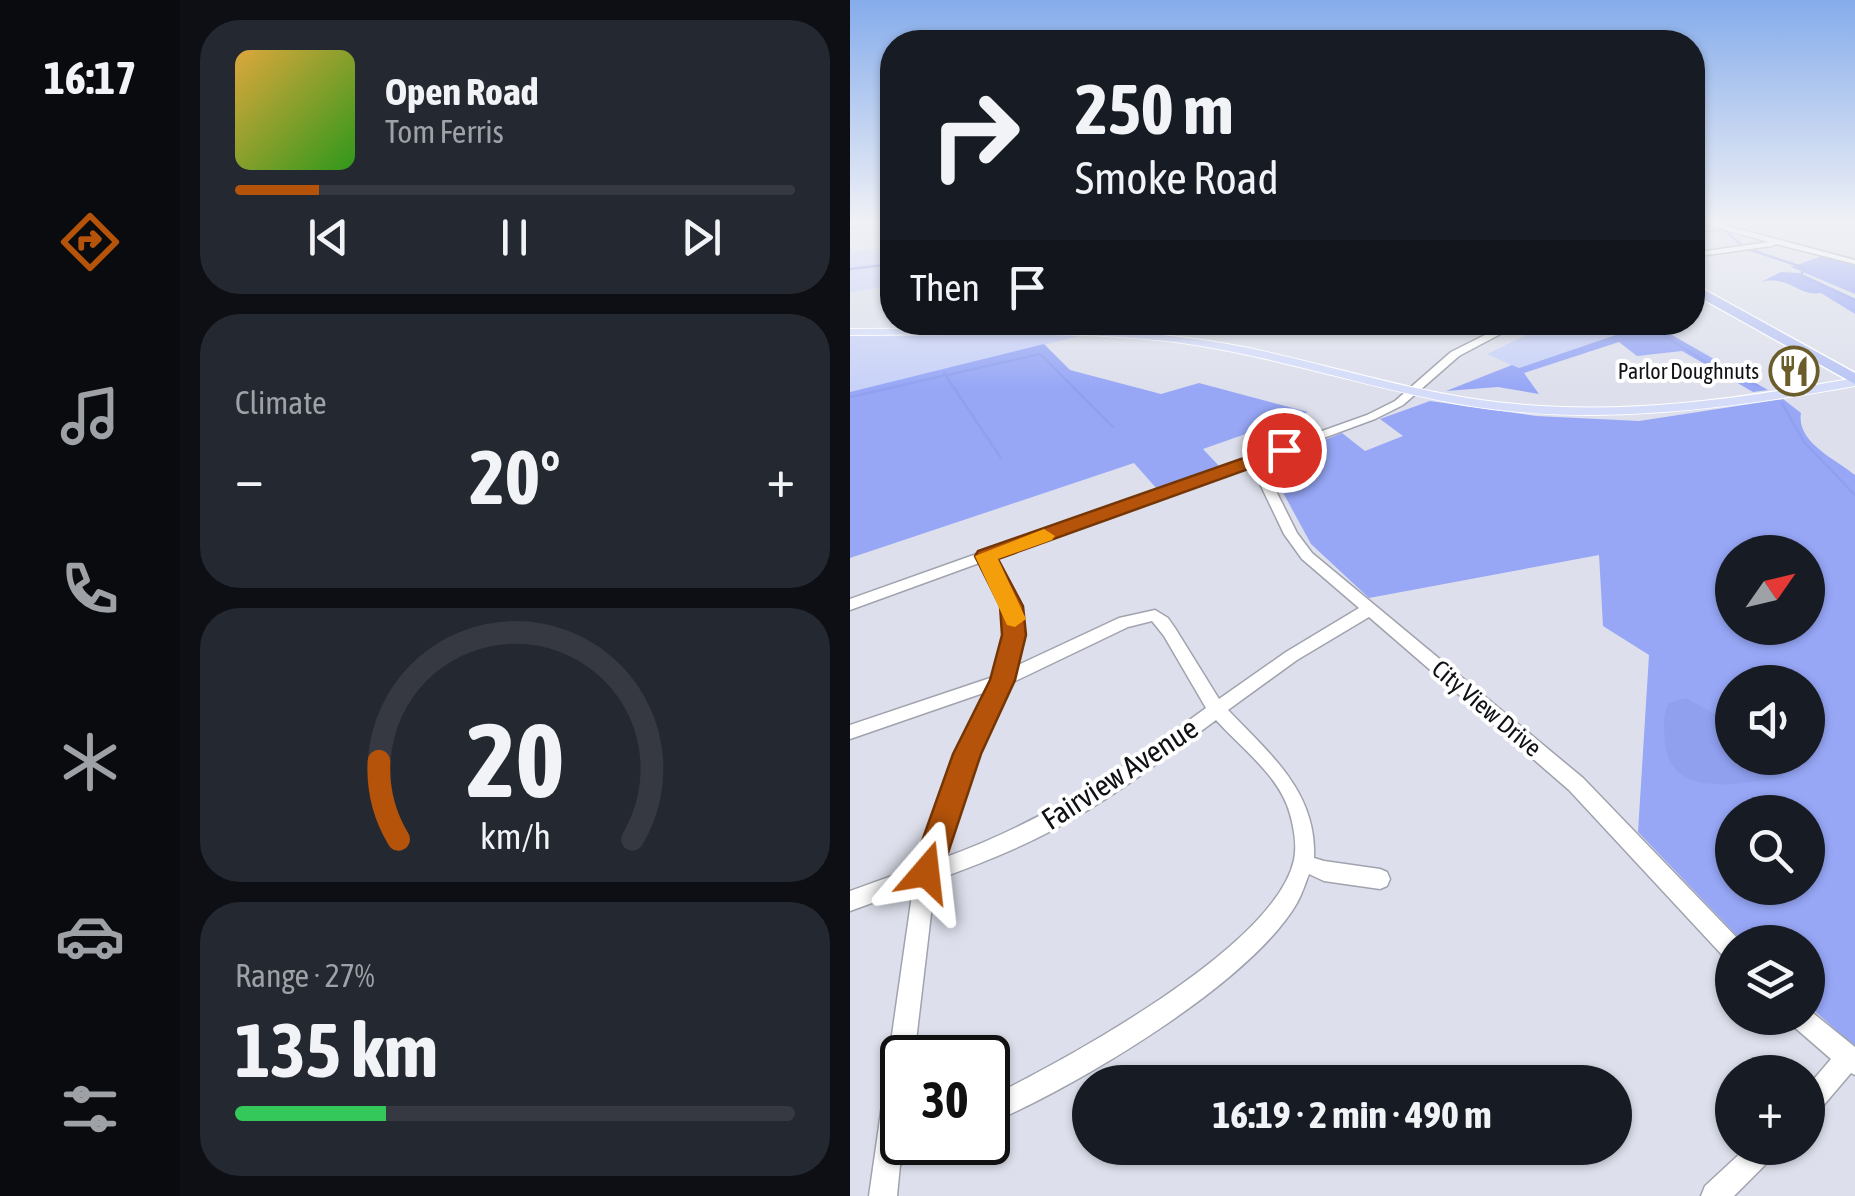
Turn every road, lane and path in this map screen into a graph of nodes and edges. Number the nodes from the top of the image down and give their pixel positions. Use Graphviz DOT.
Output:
graph roads {
  1 [pos="1705,284"];
  2 [pos="1705,294"];
  3 [pos="880,331"];
  4 [pos="850,332"];
  5 [pos="1153,335"];
  6 [pos="1493,335"];
  7 [pos="1855,365"];
  8 [pos="1855,381"];
  9 [pos="1412,391"];
  10 [pos="1255,461"];
  11 [pos="986,556"];
  12 [pos="850,606"];
  13 [pos="1370,610"];
  14 [pos="1003,680"];
  15 [pos="1217,709"];
  16 [pos="850,732"];
  17 [pos="1304,863"];
  18 [pos="926,872"];
  19 [pos="1380,879"];
  20 [pos="850,901"];
  21 [pos="1715,930"];
  22 [pos="904,1035"];
  23 [pos="1822,1035"];
  24 [pos="1852,1061"];
  25 [pos="1825,1087"];
  26 [pos="1010,1100"];
  27 [pos="887,1165"];
  28 [pos="1746,1165"];
  29 [pos="883,1196"];
  30 [pos="1714,1196"];
  1 -- 7 [label="highway"];
  2 -- 8 [label="highway"];
  3 -- 4 [label="main road"];
  5 -- 9 [label="main road"];
  6 -- 9 [label="street"];
  8 -- 9 [label="main road"];
  9 -- 10 [label="street"];
  10 -- 11 [label="street"];
  10 -- 13 [label="street, City View Drive"];
  11 -- 12 [label="street"];
  11 -- 14 [label="street"];
  13 -- 15 [label="street, Fairview Avenue"];
  13 -- 21 [label="street, City View Drive"];
  14 -- 15 [label="street"];
  14 -- 16 [label="street"];
  14 -- 18 [label="street"];
  15 -- 17 [label="street"];
  15 -- 18 [label="street, Fairview Avenue"];
  17 -- 19 [label="street"];
  17 -- 26 [label="street"];
  18 -- 20 [label="street, Fairview Avenue"];
  18 -- 22 [label="street"];
  23 -- 24 [label="street"];
  24 -- 25 [label="street"];
  27 -- 29 [label="street"];
  28 -- 30 [label="street"];
}
